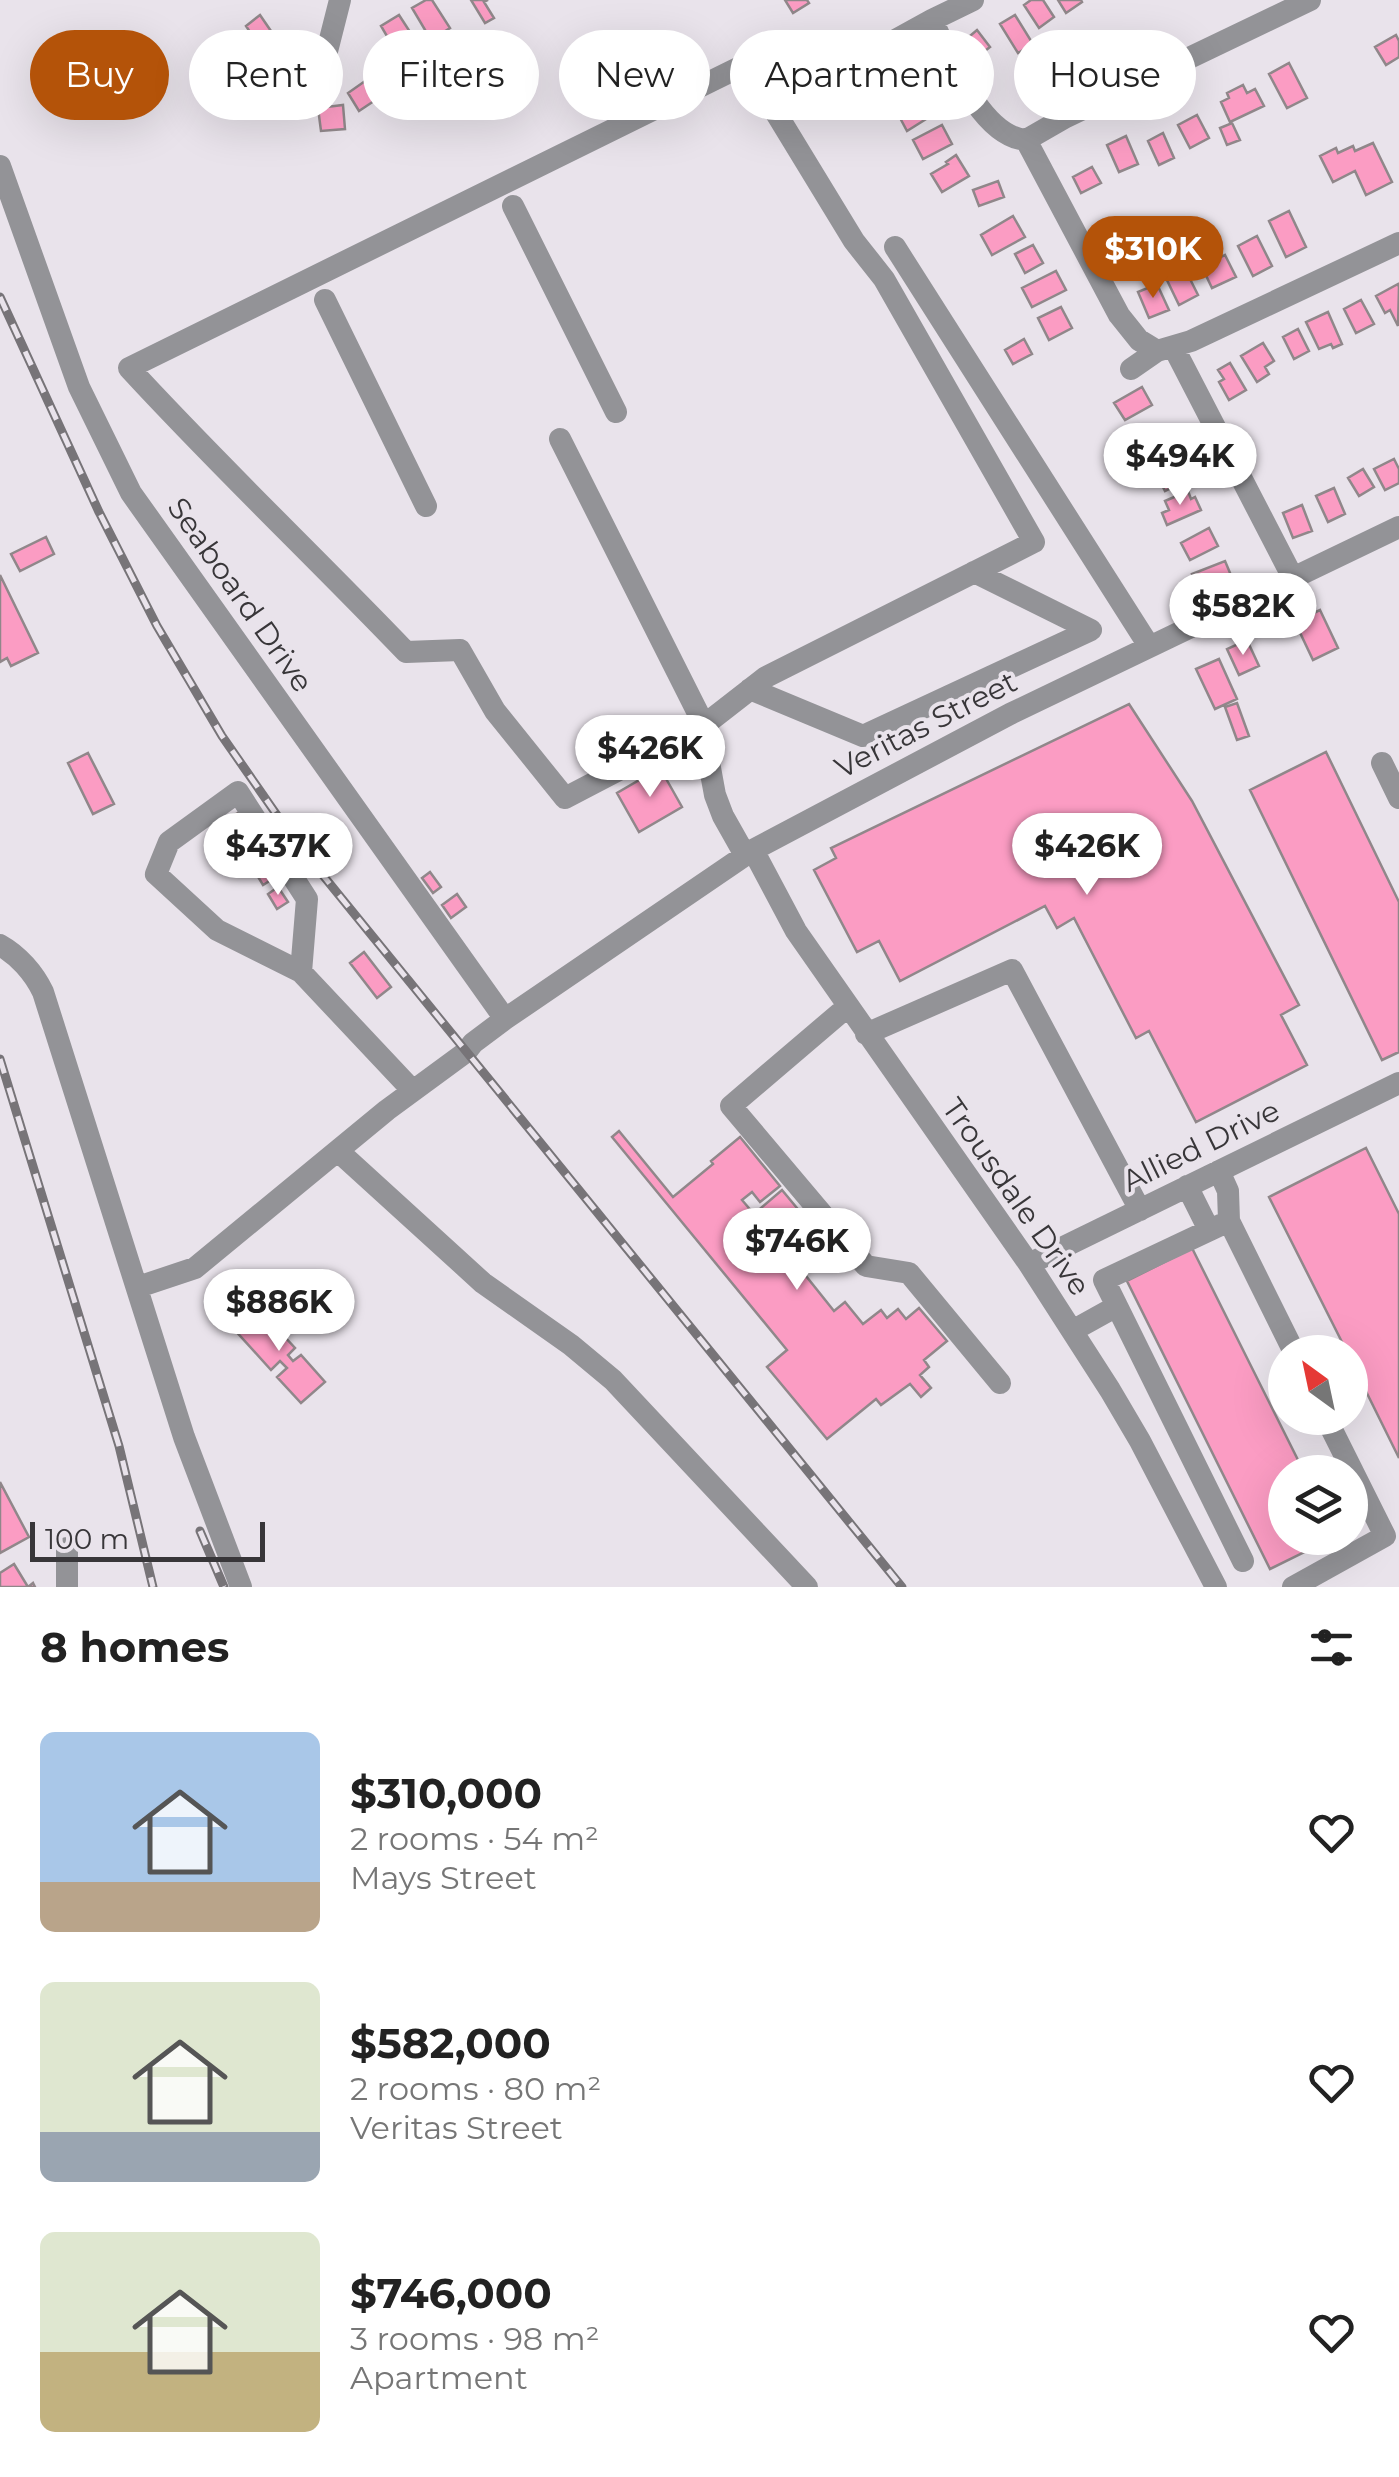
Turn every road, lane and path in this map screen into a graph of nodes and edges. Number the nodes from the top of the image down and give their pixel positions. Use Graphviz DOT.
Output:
graph roads {
  1 [pos="340,0"];
  2 [pos="973,0"];
  3 [pos="1310,0"];
  4 [pos="932,20"];
  5 [pos="332,30"];
  6 [pos="914,30"];
  7 [pos="1026,140"];
  8 [pos="0,166"];
  9 [pos="513,206"];
  10 [pos="1399,242"];
  11 [pos="895,247"];
  12 [pos="325,300"];
  13 [pos="1166,350"];
  14 [pos="1130,369"];
  15 [pos="616,412"];
  16 [pos="560,439"];
  17 [pos="426,506"];
  18 [pos="1399,526"];
  19 [pos="974,572"];
  20 [pos="1292,576"];
  21 [pos="1149,646"];
  22 [pos="750,689"];
  23 [pos="703,726"];
  24 [pos="1382,762"];
  25 [pos="1399,798"];
  26 [pos="749,852"];
  27 [pos="0,944"];
  28 [pos="300,972"];
  29 [pos="848,1007"];
  30 [pos="505,1019"];
  31 [pos="866,1034"];
  32 [pos="1398,1086"];
  33 [pos="413,1091"];
  34 [pos="338,1151"];
  35 [pos="1220,1171"];
  36 [pos="1187,1186"];
  37 [pos="1140,1210"];
  38 [pos="1219,1225"];
  39 [pos="1029,1264"];
  40 [pos="138,1287"];
  41 [pos="1118,1306"];
  42 [pos="1072,1331"];
  43 [pos="1284,1335"];
  44 [pos="1000,1383"];
  45 [pos="1334,1435"];
  46 [pos="67,1548"];
  47 [pos="1243,1561"];
  48 [pos="67,1587"];
  49 [pos="241,1587"];
  50 [pos="807,1587"];
  51 [pos="1216,1587"];
  52 [pos="1293,1587"];
  1 -- 5 [label="street"];
  2 -- 4 [label="street"];
  3 -- 7 [label="street"];
  4 -- 6 [label="street"];
  4 -- 7 [label="street"];
  7 -- 13 [label="street"];
  8 -- 30 [label="street, Seaboard Drive"];
  9 -- 15 [label="street"];
  10 -- 13 [label="street"];
  11 -- 21 [label="street"];
  12 -- 17 [label="street"];
  13 -- 14 [label="street"];
  13 -- 20 [label="street"];
  16 -- 23 [label="street, Trousdale Drive"];
  18 -- 20 [label="street, Veritas Street"];
  19 -- 22 [label="street"];
  19 -- 22 [label="street"];
  19 -- 23 [label="street"];
  20 -- 21 [label="street, Veritas Street"];
  21 -- 26 [label="street, Veritas Street"];
  22 -- 23 [label="street"];
  23 -- 26 [label="street, Trousdale Drive"];
  24 -- 25 [label="street"];
  26 -- 29 [label="street, Trousdale Drive"];
  26 -- 30 [label="street, Veritas Street"];
  27 -- 40 [label="street"];
  28 -- 28 [label="street"];
  28 -- 33 [label="street"];
  29 -- 31 [label="street, Trousdale Drive"];
  29 -- 44 [label="street"];
  30 -- 33 [label="street, Veritas Street"];
  31 -- 37 [label="street"];
  31 -- 39 [label="street, Trousdale Drive"];
  32 -- 35 [label="street, Allied Drive"];
  33 -- 34 [label="street, Veritas Street"];
  34 -- 40 [label="street, Veritas Street"];
  34 -- 50 [label="street"];
  35 -- 36 [label="street, Allied Drive"];
  35 -- 38 [label="street"];
  36 -- 37 [label="street, Allied Drive"];
  36 -- 38 [label="street"];
  37 -- 39 [label="street, Allied Drive"];
  38 -- 41 [label="street"];
  38 -- 43 [label="street"];
  39 -- 42 [label="street, Trousdale Drive"];
  40 -- 49 [label="street"];
  41 -- 42 [label="street"];
  41 -- 47 [label="street"];
  42 -- 51 [label="street, Trousdale Drive"];
  45 -- 52 [label="street"];
  46 -- 48 [label="street"];
}
